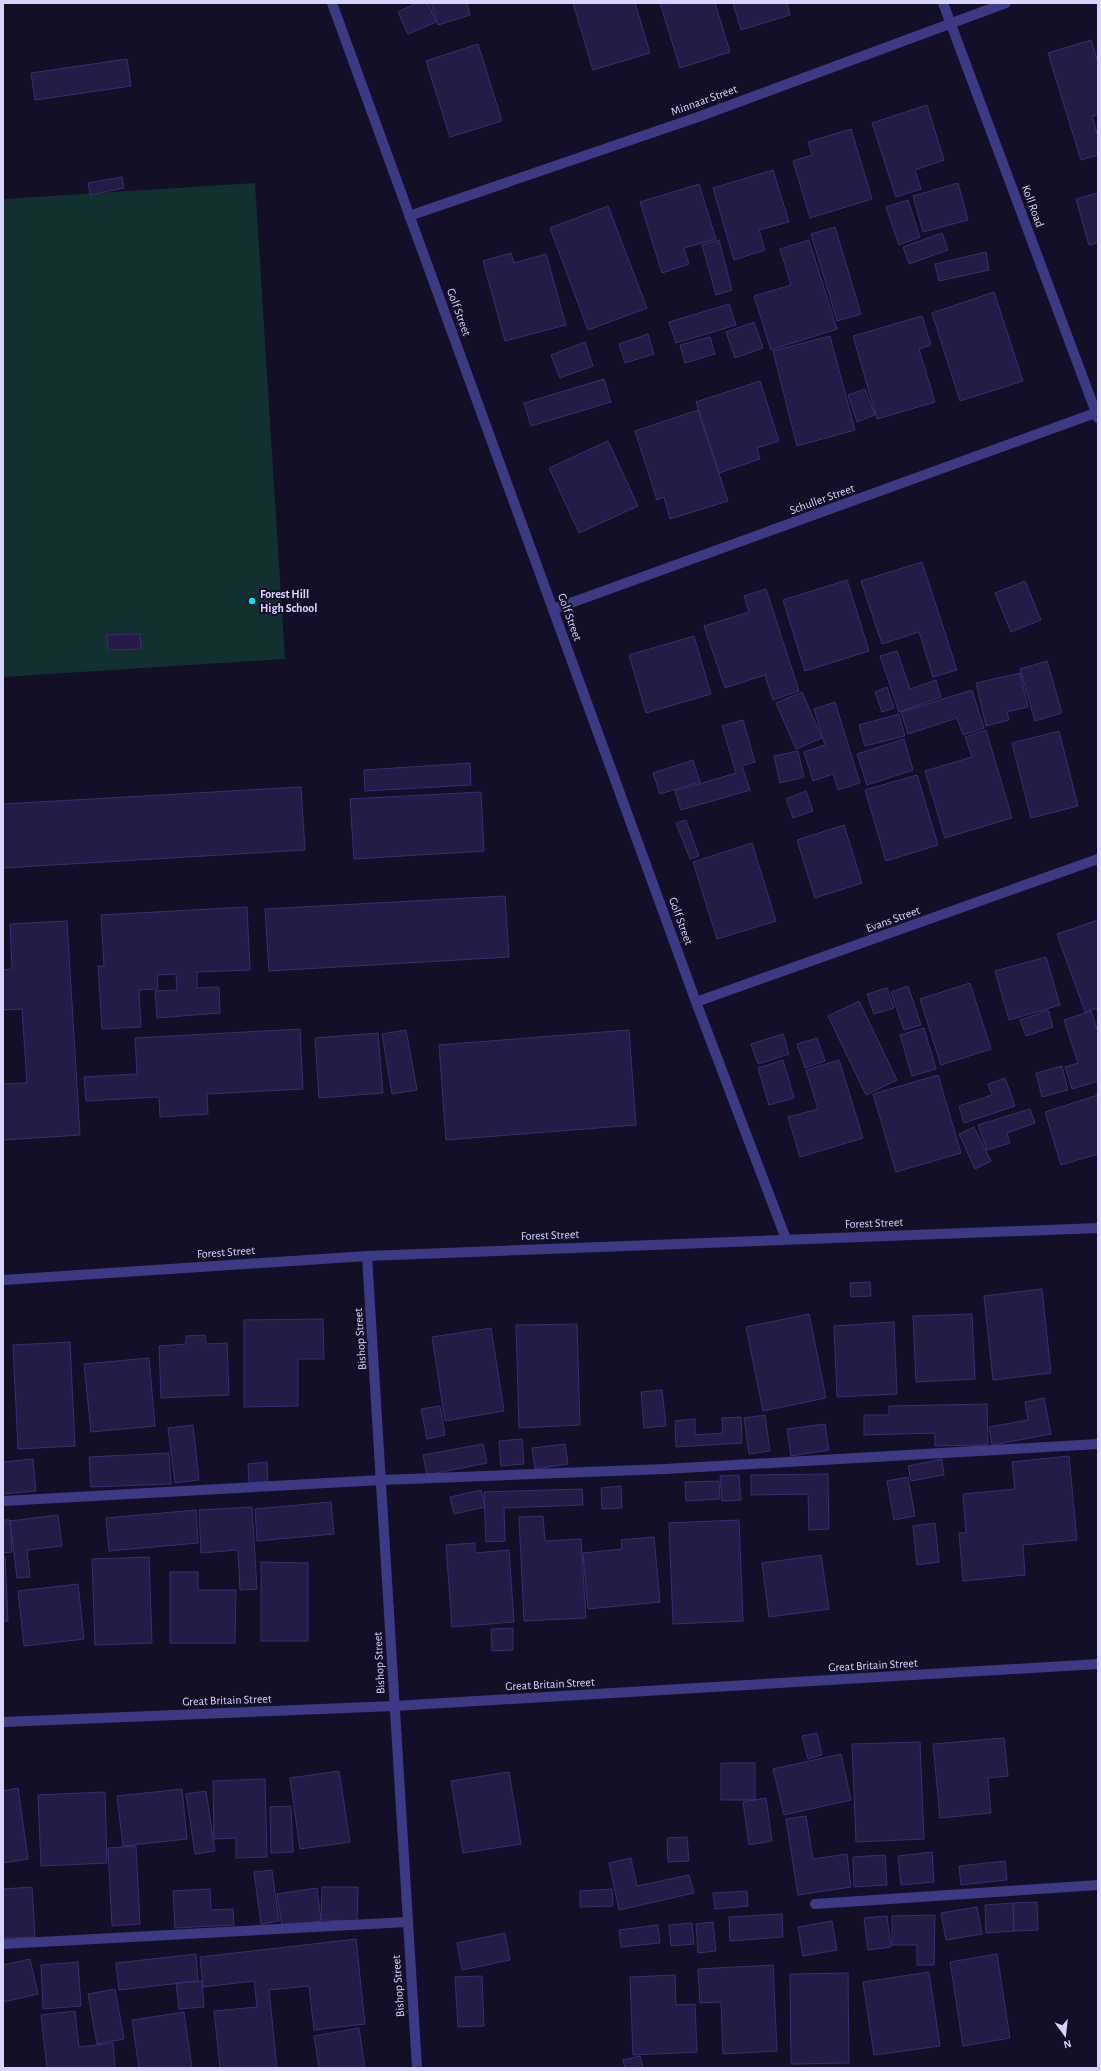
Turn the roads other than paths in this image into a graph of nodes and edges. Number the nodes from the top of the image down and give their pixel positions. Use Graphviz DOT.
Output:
graph roads {
  1 [pos="332,3"];
  2 [pos="943,3"];
  3 [pos="1006,3"];
  4 [pos="951,23"];
  5 [pos="409,216"];
  6 [pos="1097,414"];
  7 [pos="554,609"];
  8 [pos="1098,859"];
  9 [pos="696,1002"];
  10 [pos="1098,1228"];
  11 [pos="786,1239"];
  12 [pos="367,1256"];
  13 [pos="3,1280"];
  14 [pos="1098,1444"];
  15 [pos="382,1480"];
  16 [pos="3,1501"];
  17 [pos="1098,1664"];
  18 [pos="394,1706"];
  19 [pos="3,1722"];
  20 [pos="1098,1885"];
  21 [pos="815,1904"];
  22 [pos="407,1922"];
  23 [pos="3,1944"];
  24 [pos="416,2068"];
  1 -- 5 [label="street, Golf Street"];
  2 -- 4 [label="street, Koll Road"];
  3 -- 4 [label="street, Minnaar Street"];
  4 -- 5 [label="street, Minnaar Street"];
  4 -- 6 [label="street, Koll Road"];
  5 -- 7 [label="street, Golf Street"];
  6 -- 7 [label="street, Schuller Street"];
  7 -- 9 [label="street, Golf Street"];
  8 -- 9 [label="street, Evans Street"];
  9 -- 11 [label="street, Golf Street"];
  10 -- 11 [label="street, Forest Street"];
  11 -- 12 [label="street, Forest Street"];
  12 -- 13 [label="street, Forest Street"];
  12 -- 15 [label="street, Bishop Street"];
  14 -- 15 [label="street"];
  15 -- 16 [label="street"];
  15 -- 18 [label="street, Bishop Street"];
  17 -- 18 [label="street, Great Britain Street"];
  18 -- 19 [label="street, Great Britain Street"];
  18 -- 22 [label="street, Bishop Street"];
  20 -- 21 [label="street"];
  22 -- 23 [label="street"];
  22 -- 24 [label="street, Bishop Street"];
}
